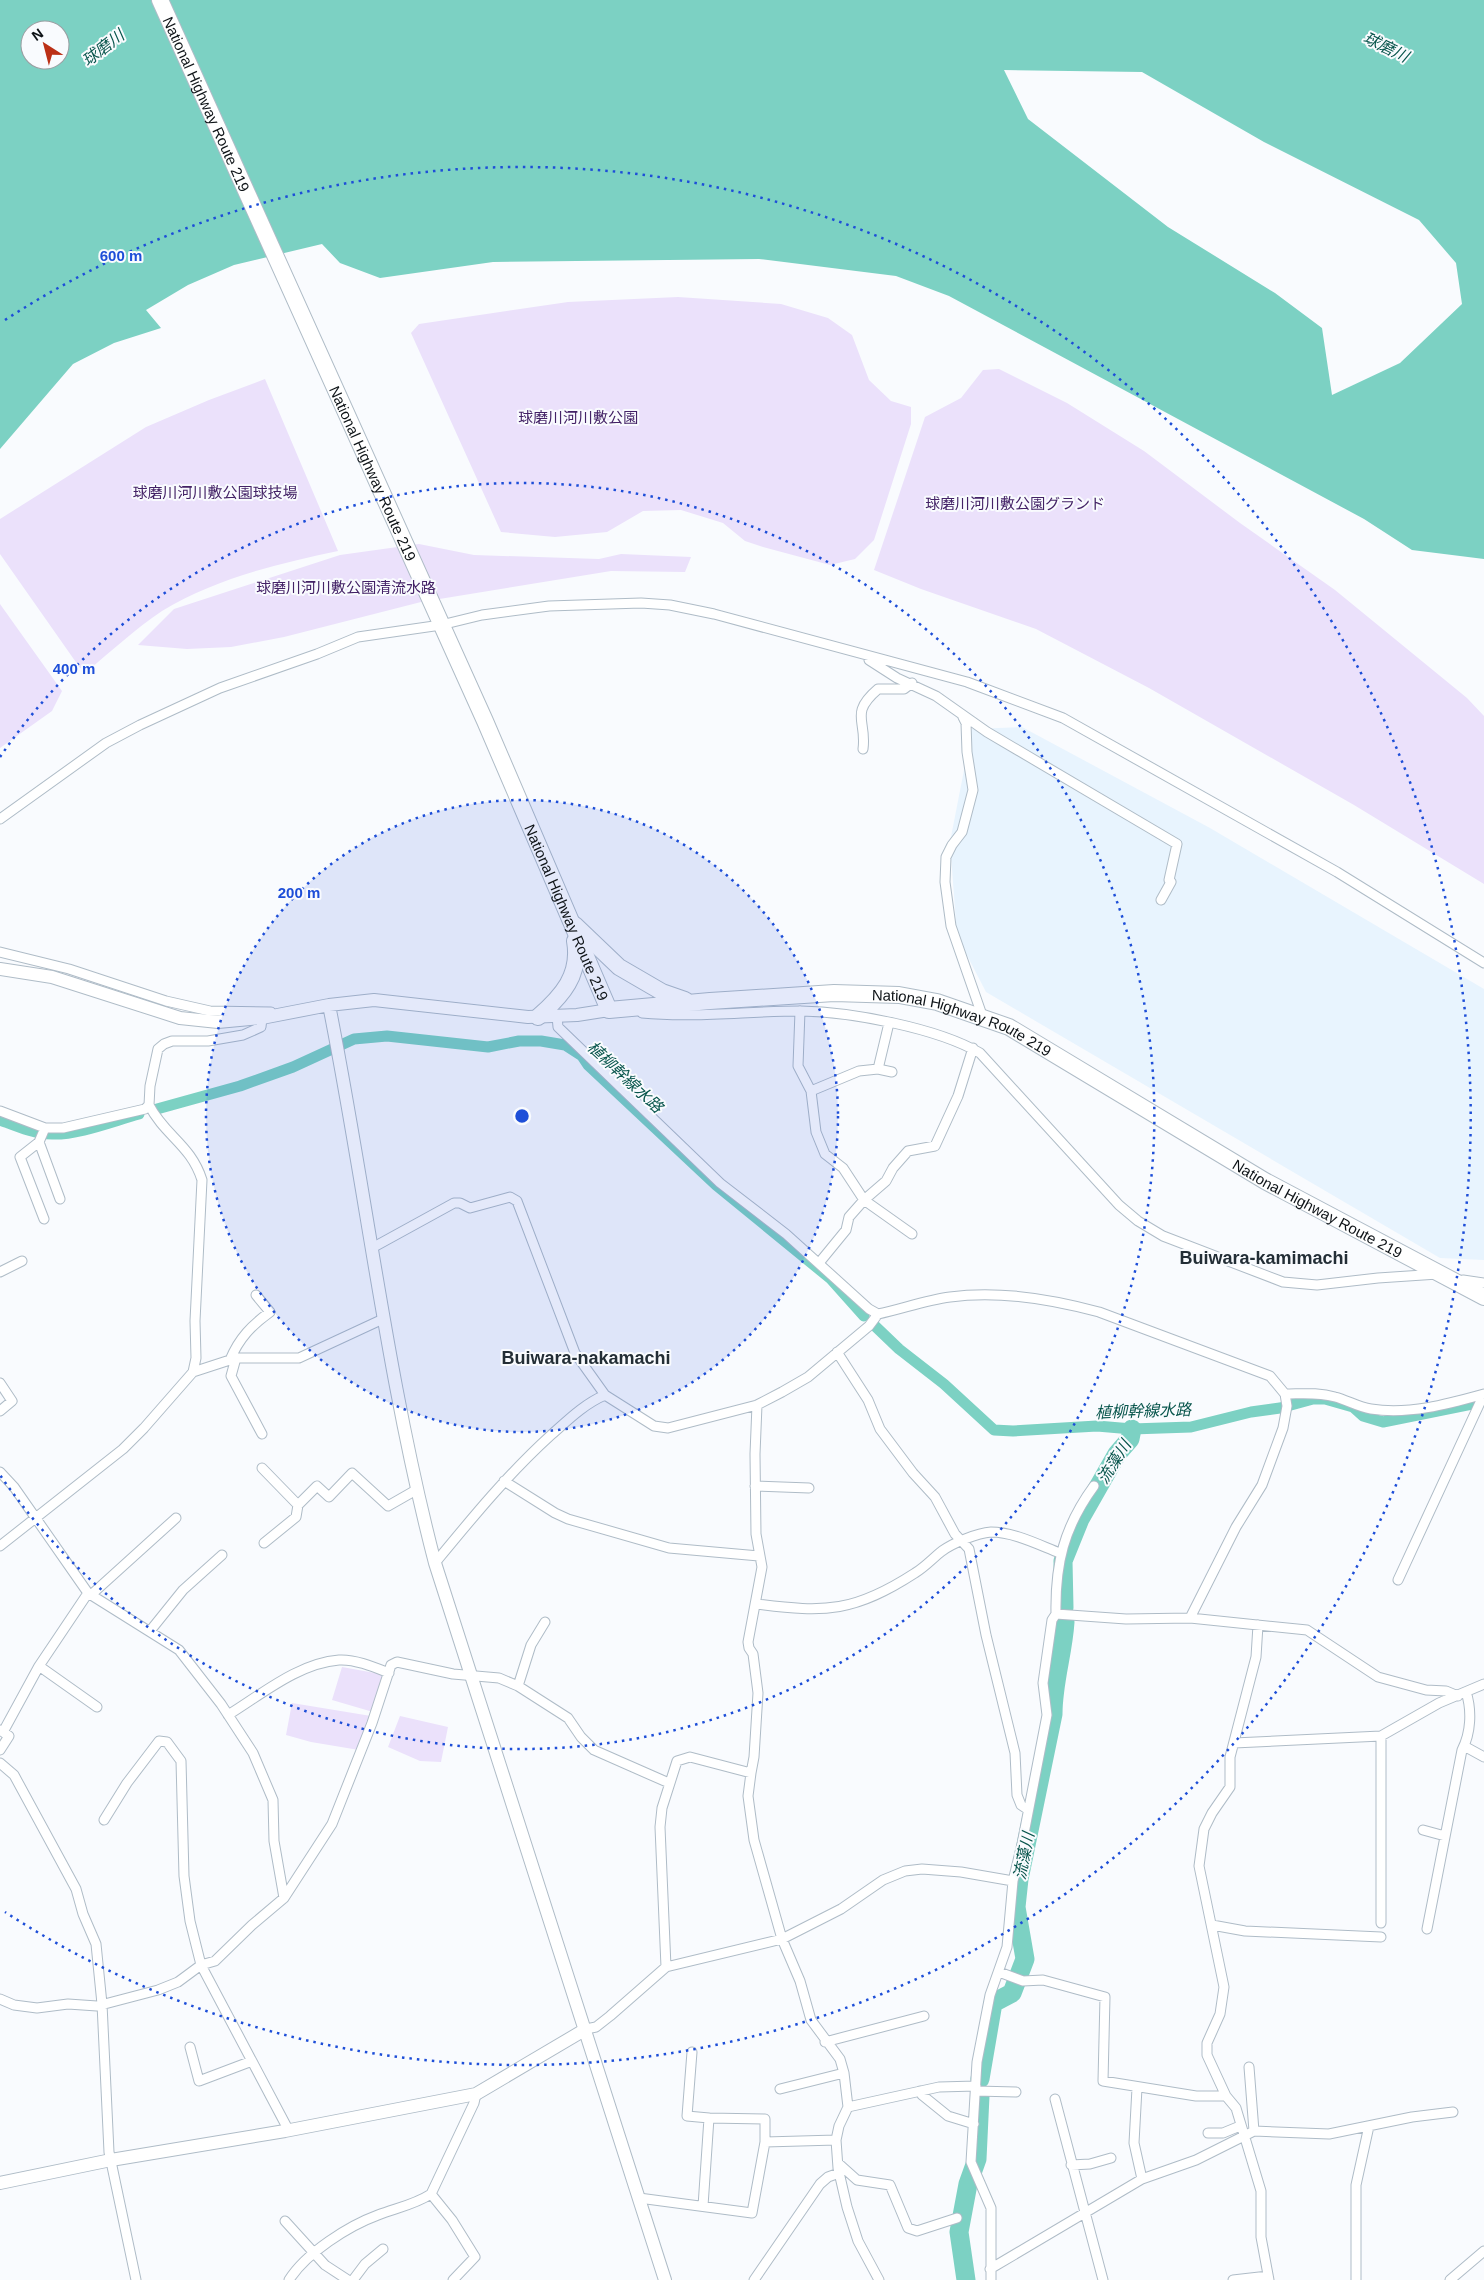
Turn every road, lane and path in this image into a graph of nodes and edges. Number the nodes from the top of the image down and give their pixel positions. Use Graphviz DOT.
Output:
graph roads {
  1 [pos="160,0"];
  2 [pos="438,619"];
  3 [pos="860,654"];
  4 [pos="912,683"];
  5 [pos="962,715"];
  6 [pos="863,749"];
  7 [pos="0,819"];
  8 [pos="1162,900"];
  9 [pos="572,922"];
  10 [pos="0,952"];
  11 [pos="1484,963"];
  12 [pos="0,969"];
  13 [pos="694,1002"];
  14 [pos="328,1005"];
  15 [pos="609,1010"];
  16 [pos="800,1011"];
  17 [pos="290,1012"];
  18 [pos="557,1016"];
  19 [pos="538,1017"];
  20 [pos="262,1018"];
  21 [pos="983,1018"];
  22 [pos="890,1023"];
  23 [pos="973,1048"];
  24 [pos="878,1069"];
  25 [pos="892,1072"];
  26 [pos="811,1091"];
  27 [pos="149,1105"];
  28 [pos="0,1111"];
  29 [pos="42,1134"];
  30 [pos="60,1199"];
  31 [pos="864,1200"];
  32 [pos="44,1219"];
  33 [pos="912,1234"];
  34 [pos="372,1248"];
  35 [pos="22,1261"];
  36 [pos="819,1263"];
  37 [pos="0,1272"];
  38 [pos="1440,1274"];
  39 [pos="1484,1284"];
  40 [pos="256,1295"];
  41 [pos="1484,1297"];
  42 [pos="878,1314"];
  43 [pos="383,1319"];
  44 [pos="837,1352"];
  45 [pos="233,1359"];
  46 [pos="193,1372"];
  47 [pos="0,1383"];
  48 [pos="606,1394"];
  49 [pos="1285,1394"];
  50 [pos="1484,1394"];
  51 [pos="757,1405"];
  52 [pos="0,1411"];
  53 [pos="262,1434"];
  54 [pos="262,1468"];
  55 [pos="0,1472"];
  56 [pos="504,1481"];
  57 [pos="755,1486"];
  58 [pos="1094,1486"];
  59 [pos="809,1488"];
  60 [pos="416,1490"];
  61 [pos="298,1505"];
  62 [pos="36,1518"];
  63 [pos="176,1518"];
  64 [pos="962,1542"];
  65 [pos="264,1543"];
  66 [pos="0,1546"];
  67 [pos="1060,1552"];
  68 [pos="222,1555"];
  69 [pos="759,1556"];
  70 [pos="435,1563"];
  71 [pos="1398,1580"];
  72 [pos="90,1594"];
  73 [pos="757,1604"];
  74 [pos="1056,1614"];
  75 [pos="1190,1618"];
  76 [pos="545,1622"];
  77 [pos="1258,1625"];
  78 [pos="150,1631"];
  79 [pos="40,1666"];
  80 [pos="388,1672"];
  81 [pos="470,1674"];
  82 [pos="1484,1684"];
  83 [pos="518,1686"];
  84 [pos="1462,1694"];
  85 [pos="98,1707"];
  86 [pos="228,1715"];
  87 [pos="2,1731"];
  88 [pos="1381,1736"];
  89 [pos="1234,1743"];
  90 [pos="1464,1746"];
  91 [pos="0,1750"];
  92 [pos="1484,1757"];
  93 [pos="0,1763"];
  94 [pos="751,1772"];
  95 [pos="670,1783"];
  96 [pos="1027,1809"];
  97 [pos="104,1820"];
  98 [pos="1423,1830"];
  99 [pos="1445,1836"];
  100 [pos="1013,1881"];
  101 [pos="284,1898"];
  102 [pos="1381,1924"];
  103 [pos="1212,1925"];
  104 [pos="1427,1929"];
  105 [pos="1381,1937"];
  106 [pos="782,1939"];
  107 [pos="201,1965"];
  108 [pos="666,1967"];
  109 [pos="999,1972"];
  110 [pos="0,1999"];
  111 [pos="102,2004"];
  112 [pos="924,2016"];
  113 [pos="586,2029"];
  114 [pos="825,2042"];
  115 [pos="190,2047"];
  116 [pos="692,2052"];
  117 [pos="252,2061"];
  118 [pos="1249,2067"];
  119 [pos="844,2073"];
  120 [pos="780,2088"];
  121 [pos="976,2088"];
  122 [pos="1137,2088"];
  123 [pos="920,2091"];
  124 [pos="1016,2092"];
  125 [pos="476,2094"];
  126 [pos="1226,2096"];
  127 [pos="1055,2099"];
  128 [pos="848,2107"];
  129 [pos="1453,2112"];
  130 [pos="709,2118"];
  131 [pos="974,2124"];
  132 [pos="1240,2126"];
  133 [pos="1369,2126"];
  134 [pos="289,2131"];
  135 [pos="1254,2131"];
  136 [pos="1208,2133"];
  137 [pos="1243,2136"];
  138 [pos="836,2140"];
  139 [pos="765,2142"];
  140 [pos="1111,2158"];
  141 [pos="110,2160"];
  142 [pos="838,2163"];
  143 [pos="1071,2165"];
  144 [pos="839,2173"];
  145 [pos="1142,2179"];
  146 [pos="0,2183"];
  147 [pos="431,2194"];
  148 [pos="639,2198"];
  149 [pos="703,2206"];
  150 [pos="1084,2213"];
  151 [pos="957,2218"];
  152 [pos="285,2221"];
  153 [pos="383,2249"];
  154 [pos="1484,2251"];
  155 [pos="316,2253"];
  156 [pos="990,2270"];
  157 [pos="1269,2278"];
  158 [pos="136,2280"];
  159 [pos="289,2280"];
  160 [pos="348,2280"];
  161 [pos="353,2280"];
  162 [pos="453,2280"];
  163 [pos="665,2280"];
  164 [pos="754,2280"];
  165 [pos="880,2280"];
  166 [pos="991,2280"];
  167 [pos="1103,2280"];
  168 [pos="1233,2280"];
  169 [pos="1356,2280"];
  170 [pos="1450,2280"];
  1 -- 2 [label="highway, National Highway Route 219"];
  2 -- 3 [label="street"];
  2 -- 7 [label="street"];
  2 -- 9 [label="highway, National Highway Route 219"];
  3 -- 4 [label="street"];
  3 -- 11 [label="street"];
  4 -- 5 [label="street"];
  4 -- 6 [label="street"];
  5 -- 8 [label="street"];
  5 -- 21 [label="street"];
  9 -- 13 [label="highway"];
  9 -- 15 [label="highway, National Highway Route 219"];
  9 -- 19 [label="highway"];
  10 -- 17 [label="street"];
  12 -- 20 [label="street"];
  13 -- 15 [label="highway, National Highway Route 219"];
  13 -- 21 [label="highway, National Highway Route 219"];
  14 -- 17 [label="street"];
  14 -- 19 [label="street"];
  14 -- 34 [label="street"];
  15 -- 16 [label="street"];
  15 -- 18 [label="street"];
  16 -- 22 [label="street"];
  16 -- 26 [label="street"];
  17 -- 20 [label="street"];
  18 -- 19 [label="street"];
  18 -- 36 [label="street"];
  20 -- 27 [label="street"];
  21 -- 38 [label="highway, National Highway Route 219"];
  22 -- 23 [label="street"];
  22 -- 24 [label="street"];
  23 -- 31 [label="street"];
  23 -- 38 [label="street"];
  24 -- 25 [label="street"];
  24 -- 26 [label="street"];
  26 -- 31 [label="street"];
  27 -- 29 [label="street"];
  27 -- 46 [label="street"];
  28 -- 29 [label="street"];
  29 -- 30 [label="street"];
  29 -- 32 [label="street"];
  31 -- 33 [label="street"];
  31 -- 36 [label="street"];
  34 -- 43 [label="street"];
  34 -- 48 [label="street"];
  35 -- 37 [label="street"];
  36 -- 42 [label="street"];
  38 -- 39 [label="street"];
  38 -- 41 [label="highway, National Highway Route 219"];
  40 -- 45 [label="street"];
  42 -- 44 [label="street"];
  42 -- 49 [label="street"];
  43 -- 45 [label="street"];
  43 -- 60 [label="street"];
  44 -- 51 [label="street"];
  44 -- 64 [label="street"];
  45 -- 46 [label="street"];
  45 -- 53 [label="street"];
  46 -- 62 [label="street"];
  47 -- 52 [label="street"];
  48 -- 51 [label="street"];
  48 -- 56 [label="street"];
  49 -- 50 [label="street"];
  49 -- 75 [label="street"];
  50 -- 71 [label="street"];
  51 -- 57 [label="street"];
  54 -- 61 [label="street"];
  55 -- 62 [label="street"];
  56 -- 69 [label="street"];
  56 -- 70 [label="street"];
  57 -- 59 [label="street"];
  57 -- 69 [label="street"];
  58 -- 67 [label="street"];
  60 -- 61 [label="street"];
  60 -- 70 [label="street"];
  61 -- 65 [label="street"];
  62 -- 66 [label="street"];
  62 -- 72 [label="street"];
  63 -- 72 [label="street"];
  64 -- 67 [label="street"];
  64 -- 73 [label="street"];
  64 -- 96 [label="street"];
  67 -- 74 [label="street"];
  68 -- 78 [label="street"];
  69 -- 73 [label="street"];
  70 -- 81 [label="street"];
  72 -- 78 [label="street"];
  72 -- 79 [label="street"];
  73 -- 94 [label="street"];
  74 -- 75 [label="street"];
  74 -- 96 [label="street"];
  75 -- 77 [label="street"];
  76 -- 83 [label="street"];
  77 -- 84 [label="street"];
  77 -- 89 [label="street"];
  78 -- 86 [label="street"];
  79 -- 85 [label="street"];
  79 -- 87 [label="street"];
  80 -- 81 [label="street"];
  80 -- 86 [label="street"];
  80 -- 101 [label="street"];
  81 -- 83 [label="street"];
  81 -- 113 [label="street"];
  82 -- 84 [label="street"];
  83 -- 95 [label="street"];
  84 -- 88 [label="street"];
  84 -- 90 [label="street"];
  86 -- 101 [label="street"];
  87 -- 91 [label="street"];
  88 -- 89 [label="street"];
  88 -- 102 [label="street"];
  89 -- 103 [label="street"];
  90 -- 92 [label="street"];
  90 -- 99 [label="street"];
  93 -- 111 [label="street"];
  94 -- 95 [label="street"];
  94 -- 106 [label="street"];
  95 -- 108 [label="street"];
  96 -- 100 [label="street"];
  97 -- 107 [label="street"];
  98 -- 99 [label="street"];
  99 -- 104 [label="street"];
  100 -- 106 [label="street"];
  100 -- 109 [label="street"];
  101 -- 107 [label="street"];
  103 -- 105 [label="street"];
  103 -- 126 [label="street"];
  106 -- 108 [label="street"];
  106 -- 114 [label="street"];
  107 -- 111 [label="street"];
  107 -- 117 [label="street"];
  108 -- 113 [label="street"];
  109 -- 121 [label="street"];
  109 -- 122 [label="street"];
  110 -- 111 [label="street"];
  111 -- 141 [label="street"];
  112 -- 114 [label="street"];
  113 -- 125 [label="street"];
  113 -- 148 [label="street"];
  114 -- 119 [label="street"];
  115 -- 117 [label="street"];
  116 -- 130 [label="street"];
  117 -- 134 [label="street"];
  118 -- 135 [label="street"];
  119 -- 120 [label="street"];
  119 -- 128 [label="street"];
  121 -- 123 [label="street"];
  121 -- 124 [label="street"];
  121 -- 131 [label="street"];
  122 -- 126 [label="street"];
  122 -- 145 [label="street"];
  123 -- 128 [label="street"];
  123 -- 131 [label="street"];
  125 -- 134 [label="street"];
  125 -- 147 [label="street"];
  126 -- 132 [label="street"];
  127 -- 143 [label="street"];
  128 -- 138 [label="street"];
  129 -- 133 [label="street"];
  130 -- 139 [label="street"];
  130 -- 149 [label="street"];
  131 -- 156 [label="street"];
  132 -- 136 [label="street"];
  132 -- 137 [label="street"];
  133 -- 135 [label="street"];
  133 -- 169 [label="street"];
  134 -- 141 [label="street"];
  135 -- 137 [label="street"];
  137 -- 145 [label="street"];
  137 -- 157 [label="street"];
  138 -- 139 [label="street"];
  138 -- 142 [label="street"];
  139 -- 149 [label="street"];
  140 -- 143 [label="street"];
  141 -- 146 [label="street"];
  141 -- 158 [label="street"];
  142 -- 144 [label="street"];
  142 -- 151 [label="street"];
  143 -- 150 [label="street"];
  144 -- 164 [label="street"];
  144 -- 165 [label="street"];
  145 -- 150 [label="street"];
  147 -- 155 [label="street"];
  147 -- 162 [label="street"];
  148 -- 149 [label="street"];
  148 -- 163 [label="street"];
  150 -- 156 [label="street"];
  150 -- 167 [label="street"];
  152 -- 155 [label="street"];
  153 -- 161 [label="street"];
  154 -- 170 [label="street"];
  155 -- 159 [label="street"];
  155 -- 160 [label="street"];
  156 -- 166 [label="street"];
  157 -- 168 [label="street"];
}
